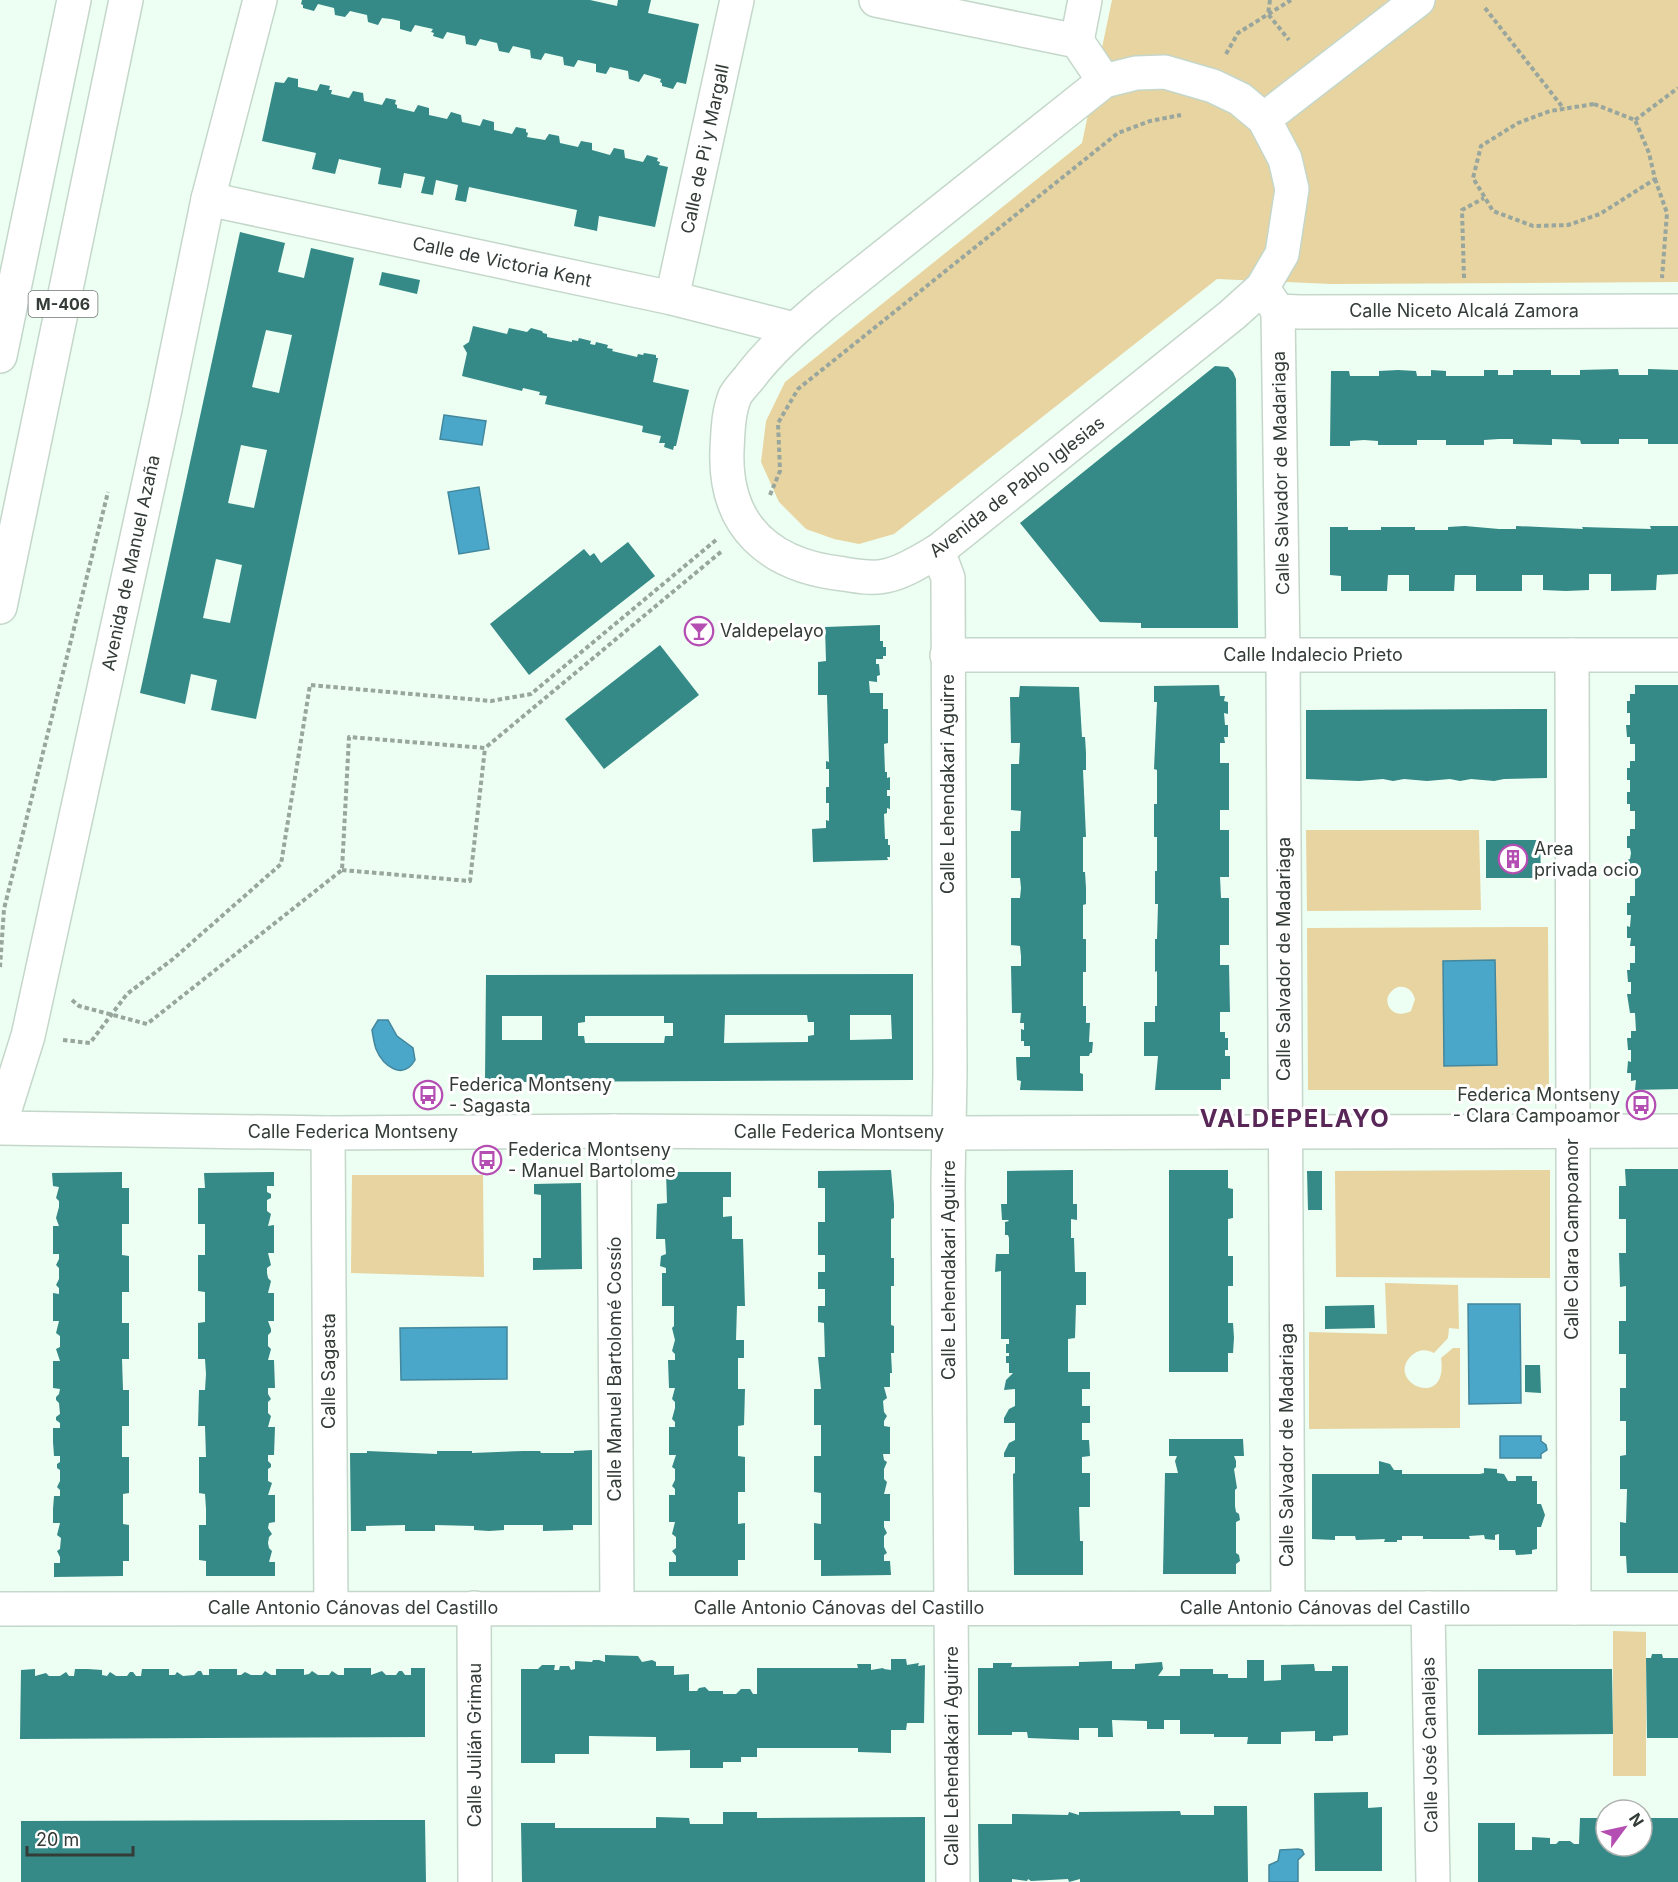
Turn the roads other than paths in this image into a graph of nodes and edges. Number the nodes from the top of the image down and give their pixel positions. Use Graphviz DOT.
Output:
graph roads {
  1 [pos="74,0"];
  2 [pos="126,0"];
  3 [pos="260,0"];
  4 [pos="737,0"];
  5 [pos="876,0"];
  6 [pos="1085,0"];
  7 [pos="1418,0"];
  8 [pos="1077,41"];
  9 [pos="1104,81"];
  10 [pos="1264,119"];
  11 [pos="208,199"];
  12 [pos="672,298"];
  13 [pos="1270,300"];
  14 [pos="1678,311"];
  15 [pos="794,329"];
  16 [pos="0,356"];
  17 [pos="938,551"];
  18 [pos="0,607"];
  19 [pos="947,655"];
  20 [pos="1283,655"];
  21 [pos="1572,655"];
  22 [pos="1678,655"];
  23 [pos="0,1127"];
  24 [pos="1285,1130"];
  25 [pos="614,1131"];
  26 [pos="1572,1131"];
  27 [pos="1678,1131"];
  28 [pos="949,1132"];
  29 [pos="328,1133"];
  30 [pos="331,1608"];
  31 [pos="474,1608"];
  32 [pos="617,1608"];
  33 [pos="951,1608"];
  34 [pos="1288,1608"];
  35 [pos="1428,1608"];
  36 [pos="1574,1608"];
  37 [pos="1678,1608"];
  38 [pos="0,1609"];
  39 [pos="475,1882"];
  40 [pos="953,1882"];
  41 [pos="1433,1882"];
  1 -- 16 [label="main road, M-406"];
  2 -- 18 [label="main road, M-406"];
  3 -- 11 [label="main road, Avenida de Manuel Azaña"];
  4 -- 12 [label="main road, Calle de Pi y Margall"];
  5 -- 8 [label="main road"];
  6 -- 8 [label="main road"];
  7 -- 10 [label="main road"];
  8 -- 9 [label="main road"];
  9 -- 10 [label="main road, Avenida de Pablo Iglesias"];
  9 -- 15 [label="main road, Avenida de Pablo Iglesias"];
  10 -- 13 [label="main road, Avenida de Pablo Iglesias"];
  11 -- 12 [label="main road, Calle de Victoria Kent"];
  11 -- 23 [label="main road, Avenida de Manuel Azaña"];
  12 -- 15 [label="main road, Calle de Victoria Kent"];
  13 -- 14 [label="main road, Calle Niceto Alcalá Zamora"];
  13 -- 17 [label="main road, Avenida de Pablo Iglesias"];
  13 -- 20 [label="main road, Calle Salvador de Madariaga"];
  15 -- 17 [label="main road, Avenida de Pablo Iglesias"];
  17 -- 19 [label="main road, Calle Lehendakari Aguirre"];
  19 -- 20 [label="main road, Calle Indalecio Prieto"];
  19 -- 28 [label="main road, Calle Lehendakari Aguirre"];
  20 -- 21 [label="main road, Calle Indalecio Prieto"];
  20 -- 24 [label="main road, Calle Salvador de Madariaga"];
  21 -- 22 [label="main road, Calle Indalecio Prieto"];
  21 -- 26 [label="main road, Calle Clara Campoamor"];
  23 -- 29 [label="main road, Calle Federica Montseny"];
  24 -- 26 [label="main road, Calle Federica Montseny"];
  24 -- 28 [label="main road, Calle Federica Montseny"];
  24 -- 34 [label="main road, Calle Salvador de Madariaga"];
  25 -- 28 [label="main road, Calle Federica Montseny"];
  25 -- 29 [label="main road, Calle Federica Montseny"];
  25 -- 32 [label="main road, Calle Manuel Bartolomé Cossío"];
  26 -- 27 [label="main road, Calle Federica Montseny"];
  26 -- 36 [label="main road, Calle Clara Campoamor"];
  28 -- 33 [label="main road, Calle Lehendakari Aguirre"];
  29 -- 30 [label="main road, Calle Sagasta"];
  30 -- 31 [label="main road, Calle Antonio Cánovas del Castillo"];
  30 -- 38 [label="main road, Calle Antonio Cánovas del Castillo"];
  31 -- 32 [label="main road, Calle Antonio Cánovas del Castillo"];
  31 -- 39 [label="main road, Calle Julián Grimau"];
  32 -- 33 [label="main road, Calle Antonio Cánovas del Castillo"];
  33 -- 34 [label="main road, Calle Antonio Cánovas del Castillo"];
  33 -- 40 [label="main road, Calle Lehendakari Aguirre"];
  34 -- 35 [label="main road, Calle Antonio Cánovas del Castillo"];
  35 -- 36 [label="main road, Calle Antonio Cánovas del Castillo"];
  35 -- 41 [label="main road, Calle José Canalejas"];
  36 -- 37 [label="main road, Calle Antonio Cánovas del Castillo"];
}
